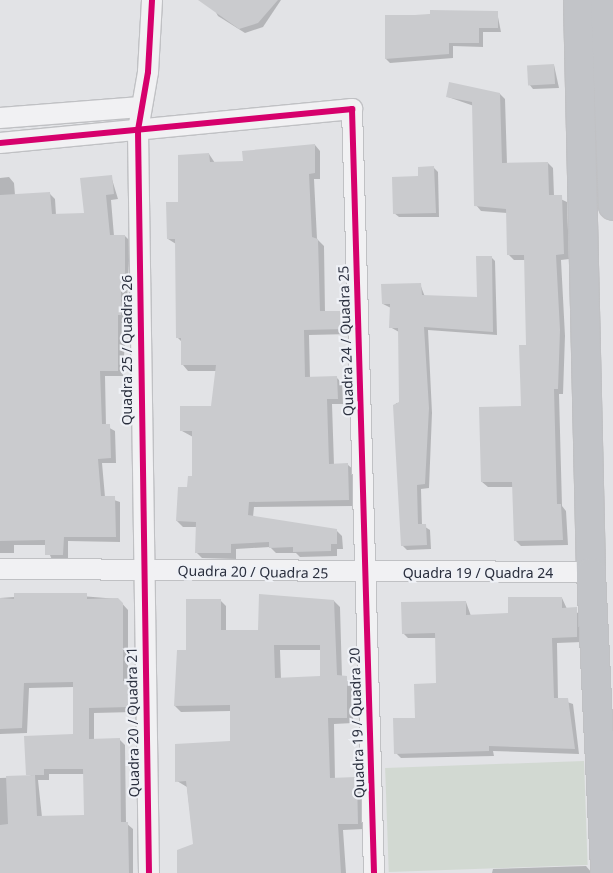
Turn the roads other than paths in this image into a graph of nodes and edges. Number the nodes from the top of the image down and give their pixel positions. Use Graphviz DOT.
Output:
graph roads {
  1 [pos="152,0"];
  2 [pos="578,0"];
  3 [pos="605,0"];
  4 [pos="142,107"];
  5 [pos="0,118"];
  6 [pos="138,130"];
  7 [pos="0,143"];
  8 [pos="613,206"];
  9 [pos="0,569"];
  10 [pos="141,570"];
  11 [pos="591,572"];
  12 [pos="365,573"];
  13 [pos="608,808"];
  14 [pos="608,855"];
  15 [pos="149,873"];
  16 [pos="374,873"];
  1 -- 4 [label="street, Quadra 25 / Quadra 26"];
  2 -- 11 [label="street"];
  3 -- 8 [label="street"];
  4 -- 5 [label="street"];
  4 -- 6 [label="street, Quadra 25 / Quadra 26"];
  6 -- 7 [label="street"];
  6 -- 10 [label="street, Quadra 25 / Quadra 26"];
  6 -- 12 [label="street, Quadra 24 / Quadra 25"];
  9 -- 10 [label="street, Quadra 20 / Quadra 25"];
  10 -- 12 [label="street, Quadra 20 / Quadra 25"];
  10 -- 15 [label="street, Quadra 20 / Quadra 21"];
  11 -- 12 [label="street, Quadra 19 / Quadra 24"];
  11 -- 13 [label="street"];
  12 -- 16 [label="street, Quadra 19 / Quadra 20"];
  13 -- 14 [label="street"];
}
